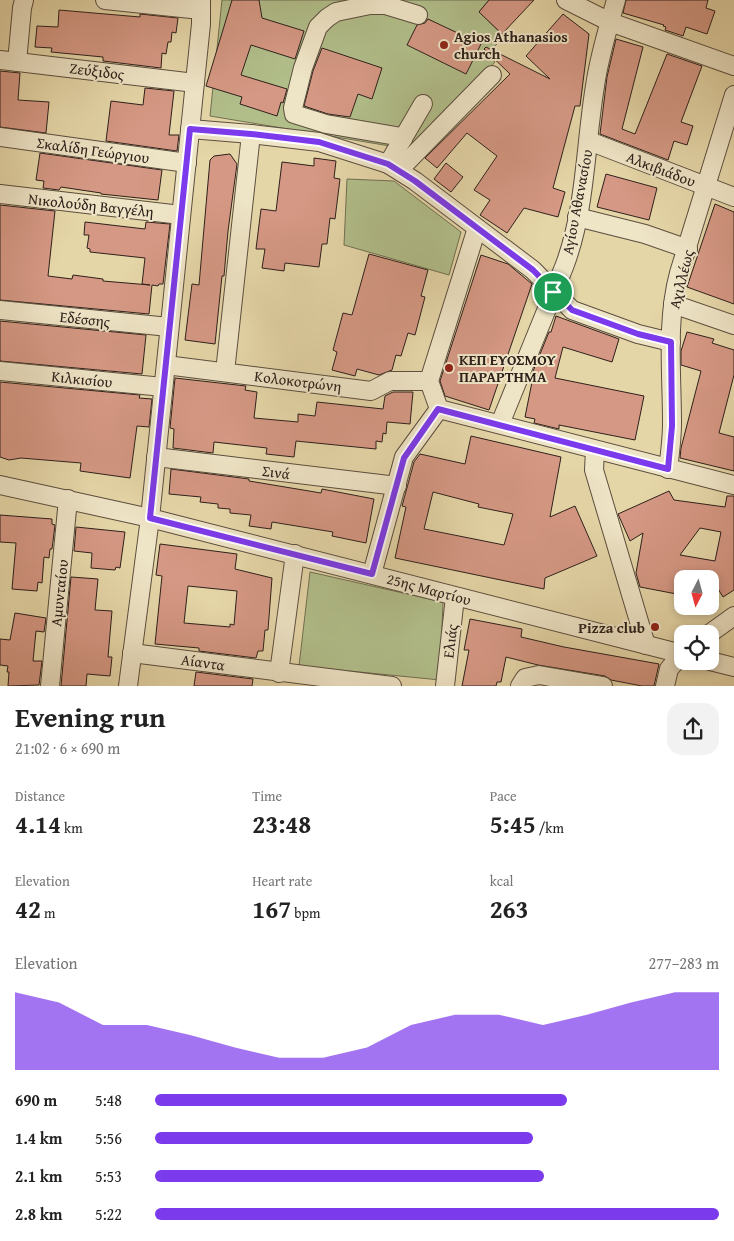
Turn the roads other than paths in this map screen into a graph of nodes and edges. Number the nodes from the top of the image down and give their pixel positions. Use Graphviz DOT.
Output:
graph roads {
  1 [pos="24,0"];
  2 [pos="105,0"];
  3 [pos="566,0"];
  4 [pos="616,0"];
  5 [pos="201,5"];
  6 [pos="418,15"];
  7 [pos="610,22"];
  8 [pos="9,61"];
  9 [pos="734,66"];
  10 [pos="492,74"];
  11 [pos="195,83"];
  12 [pos="734,95"];
  13 [pos="424,104"];
  14 [pos="190,129"];
  15 [pos="251,134"];
  16 [pos="0,137"];
  17 [pos="403,139"];
  18 [pos="588,141"];
  19 [pos="187,163"];
  20 [pos="394,167"];
  21 [pos="706,186"];
  22 [pos="0,194"];
  23 [pos="734,197"];
  24 [pos="182,215"];
  25 [pos="577,217"];
  26 [pos="477,228"];
  27 [pos="688,249"];
  28 [pos="553,292"];
  29 [pos="673,304"];
  30 [pos="0,310"];
  31 [pos="734,325"];
  32 [pos="169,327"];
  33 [pos="671,342"];
  34 [pos="166,365"];
  35 [pos="0,371"];
  36 [pos="225,372"];
  37 [pos="428,381"];
  38 [pos="163,387"];
  39 [pos="438,409"];
  40 [pos="500,424"];
  41 [pos="595,450"];
  42 [pos="156,457"];
  43 [pos="668,469"];
  44 [pos="0,485"];
  45 [pos="734,485"];
  46 [pos="397,486"];
  47 [pos="68,499"];
  48 [pos="150,518"];
  49 [pos="295,554"];
  50 [pos="372,574"];
  51 [pos="455,596"];
  52 [pos="734,616"];
  53 [pos="719,627"];
  54 [pos="646,645"];
  55 [pos="674,652"];
  56 [pos="132,653"];
  57 [pos="674,663"];
  58 [pos="719,663"];
  59 [pos="734,667"];
  60 [pos="279,673"];
  61 [pos="332,683"];
  62 [pos="50,686"];
  63 [pos="128,686"];
  64 [pos="392,686"];
  65 [pos="445,686"];
  66 [pos="520,686"];
  67 [pos="603,686"];
  68 [pos="665,686"];
  1 -- 8 [label="street"];
  2 -- 5 [label="street"];
  3 -- 7 [label="street"];
  4 -- 7 [label="street, Αγίου Αθανασίου"];
  5 -- 11 [label="street"];
  6 -- 17 [label="street"];
  7 -- 9 [label="street"];
  7 -- 18 [label="street, Αγίου Αθανασίου"];
  8 -- 11 [label="street, Ζεύξιδος"];
  10 -- 20 [label="street"];
  11 -- 14 [label="street"];
  12 -- 21 [label="street, Αχιλλέως"];
  13 -- 17 [label="street"];
  14 -- 15 [label="street"];
  14 -- 19 [label="street"];
  15 -- 20 [label="street"];
  15 -- 36 [label="street"];
  16 -- 19 [label="street, Σκαλίδη Γεώργιου"];
  17 -- 20 [label="street"];
  18 -- 21 [label="street, Αλκιβιάδου"];
  18 -- 25 [label="street, Αγίου Αθανασίου"];
  19 -- 24 [label="street"];
  20 -- 26 [label="street"];
  21 -- 23 [label="street, Αλκιβιάδου"];
  21 -- 27 [label="street, Αχιλλέως"];
  22 -- 24 [label="street, Νικολούδη Βαγγέλη"];
  24 -- 32 [label="street"];
  25 -- 27 [label="street"];
  25 -- 28 [label="street, Αγίου Αθανασίου"];
  26 -- 28 [label="street"];
  26 -- 37 [label="street"];
  27 -- 29 [label="street, Αχιλλέως"];
  28 -- 33 [label="street"];
  28 -- 40 [label="street, Αγίου Αθανασίου"];
  29 -- 31 [label="street"];
  29 -- 33 [label="street, Αχιλλέως"];
  30 -- 32 [label="street, Εδέσσης"];
  32 -- 34 [label="street"];
  33 -- 43 [label="street, Αχιλλέως"];
  34 -- 36 [label="street, Κολοκοτρώνη"];
  34 -- 38 [label="street"];
  35 -- 38 [label="street, Κιλκισίου"];
  36 -- 37 [label="street, Κολοκοτρώνη"];
  37 -- 39 [label="street"];
  38 -- 42 [label="street"];
  39 -- 40 [label="street"];
  39 -- 46 [label="street"];
  40 -- 41 [label="street"];
  41 -- 43 [label="street"];
  41 -- 54 [label="street"];
  42 -- 46 [label="street, Σινά"];
  42 -- 48 [label="street"];
  43 -- 45 [label="street"];
  44 -- 47 [label="street, 25ης Μαρτίου"];
  46 -- 50 [label="street"];
  47 -- 48 [label="street, 25ης Μαρτίου"];
  47 -- 62 [label="street, Αμυνταίου"];
  48 -- 49 [label="street, 25ης Μαρτίου"];
  48 -- 56 [label="street"];
  49 -- 50 [label="street, 25ης Μαρτίου"];
  49 -- 60 [label="street"];
  50 -- 51 [label="street, 25ης Μαρτίου"];
  51 -- 54 [label="street, 25ης Μαρτίου"];
  51 -- 65 [label="street, Ελιάς"];
  52 -- 53 [label="street"];
  54 -- 55 [label="street, 25ης Μαρτίου"];
  56 -- 60 [label="street, Αίαντα"];
  56 -- 63 [label="street"];
  57 -- 68 [label="street"];
  58 -- 59 [label="street"];
  60 -- 61 [label="street, Αίαντα"];
  61 -- 64 [label="street, Αίαντα"];
  66 -- 67 [label="street"];
}
